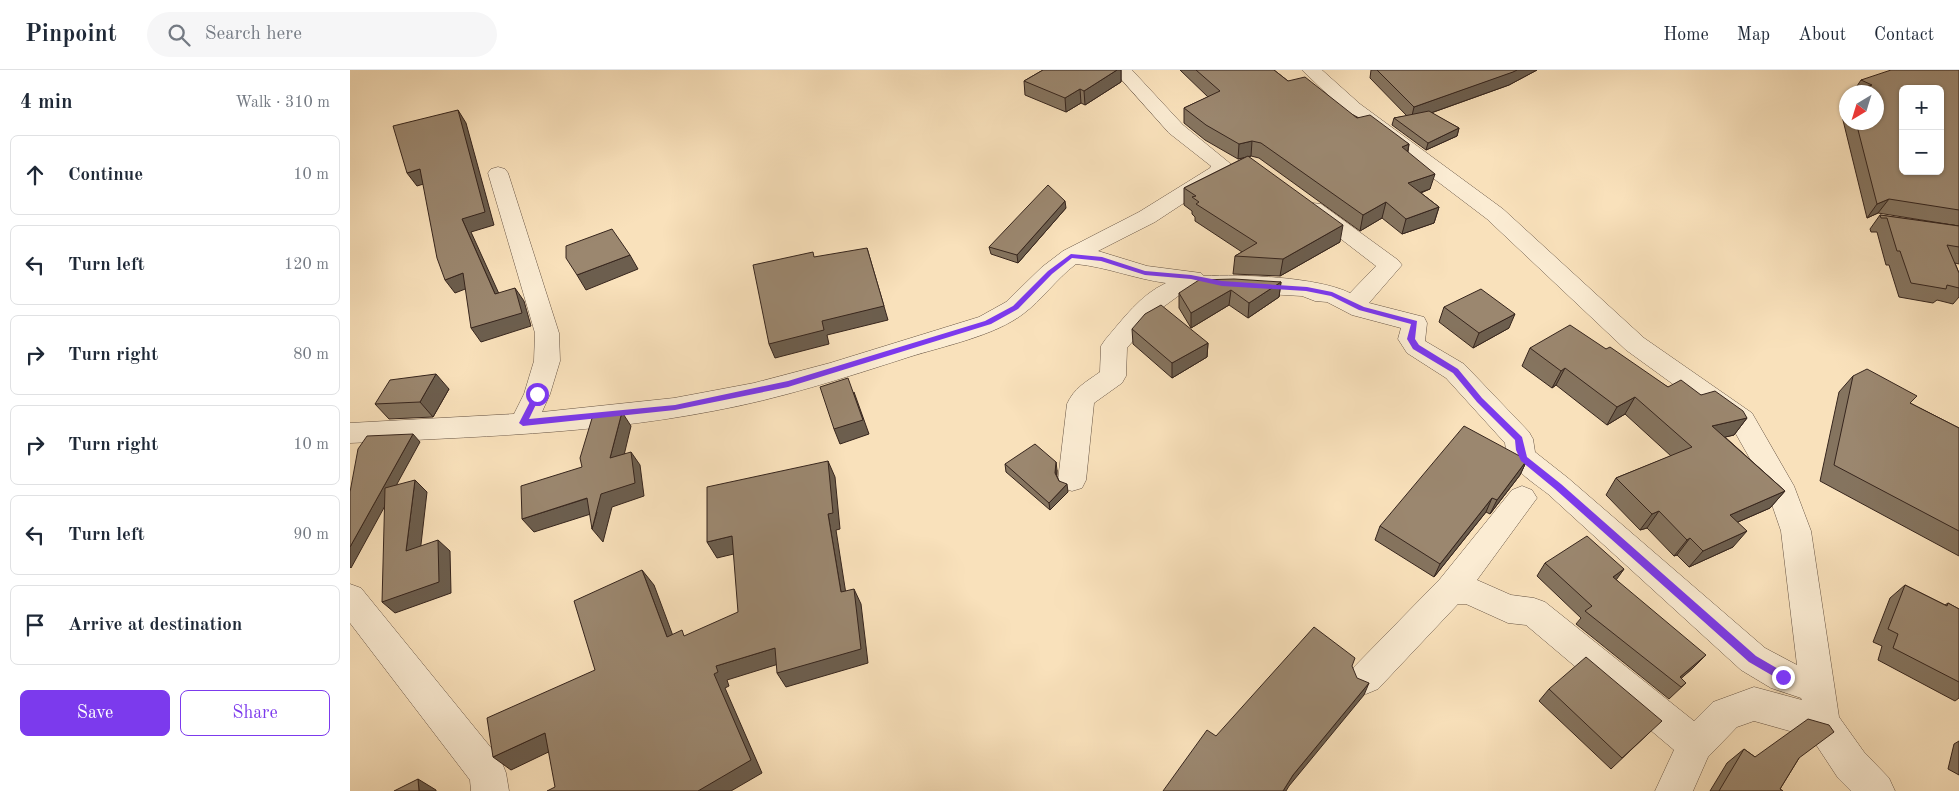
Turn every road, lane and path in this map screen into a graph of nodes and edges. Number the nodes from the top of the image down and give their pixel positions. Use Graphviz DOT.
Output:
graph roads {
  1 [pos="1122,70"];
  2 [pos="1311,70"];
  3 [pos="1242,166"];
  4 [pos="1218,172"];
  5 [pos="498,173"];
  6 [pos="1297,198"];
  7 [pos="1071,256"];
  8 [pos="1222,284"];
  9 [pos="1358,307"];
  10 [pos="523,423"];
  11 [pos="350,433"];
  12 [pos="1072,480"];
  13 [pos="1522,498"];
  14 [pos="1451,589"];
  15 [pos="350,598"];
  16 [pos="1366,678"];
  17 [pos="1818,686"];
  18 [pos="1754,704"];
  19 [pos="1822,723"];
  20 [pos="1694,745"];
  21 [pos="490,791"];
  22 [pos="1674,791"];
  23 [pos="1876,791"];
  1 -- 4 [label="street"];
  2 -- 17 [label="street"];
  3 -- 4 [label="street"];
  4 -- 7 [label="street"];
  5 -- 10 [label="street"];
  6 -- 9 [label="street"];
  7 -- 8 [label="street"];
  7 -- 10 [label="street"];
  8 -- 9 [label="street"];
  8 -- 12 [label="street"];
  9 -- 17 [label="street"];
  10 -- 11 [label="street"];
  13 -- 14 [label="street"];
  14 -- 16 [label="street"];
  14 -- 20 [label="street"];
  15 -- 21 [label="street"];
  17 -- 18 [label="street"];
  17 -- 19 [label="street"];
  18 -- 19 [label="street"];
  18 -- 20 [label="street"];
  19 -- 23 [label="street"];
  20 -- 22 [label="street"];
}
